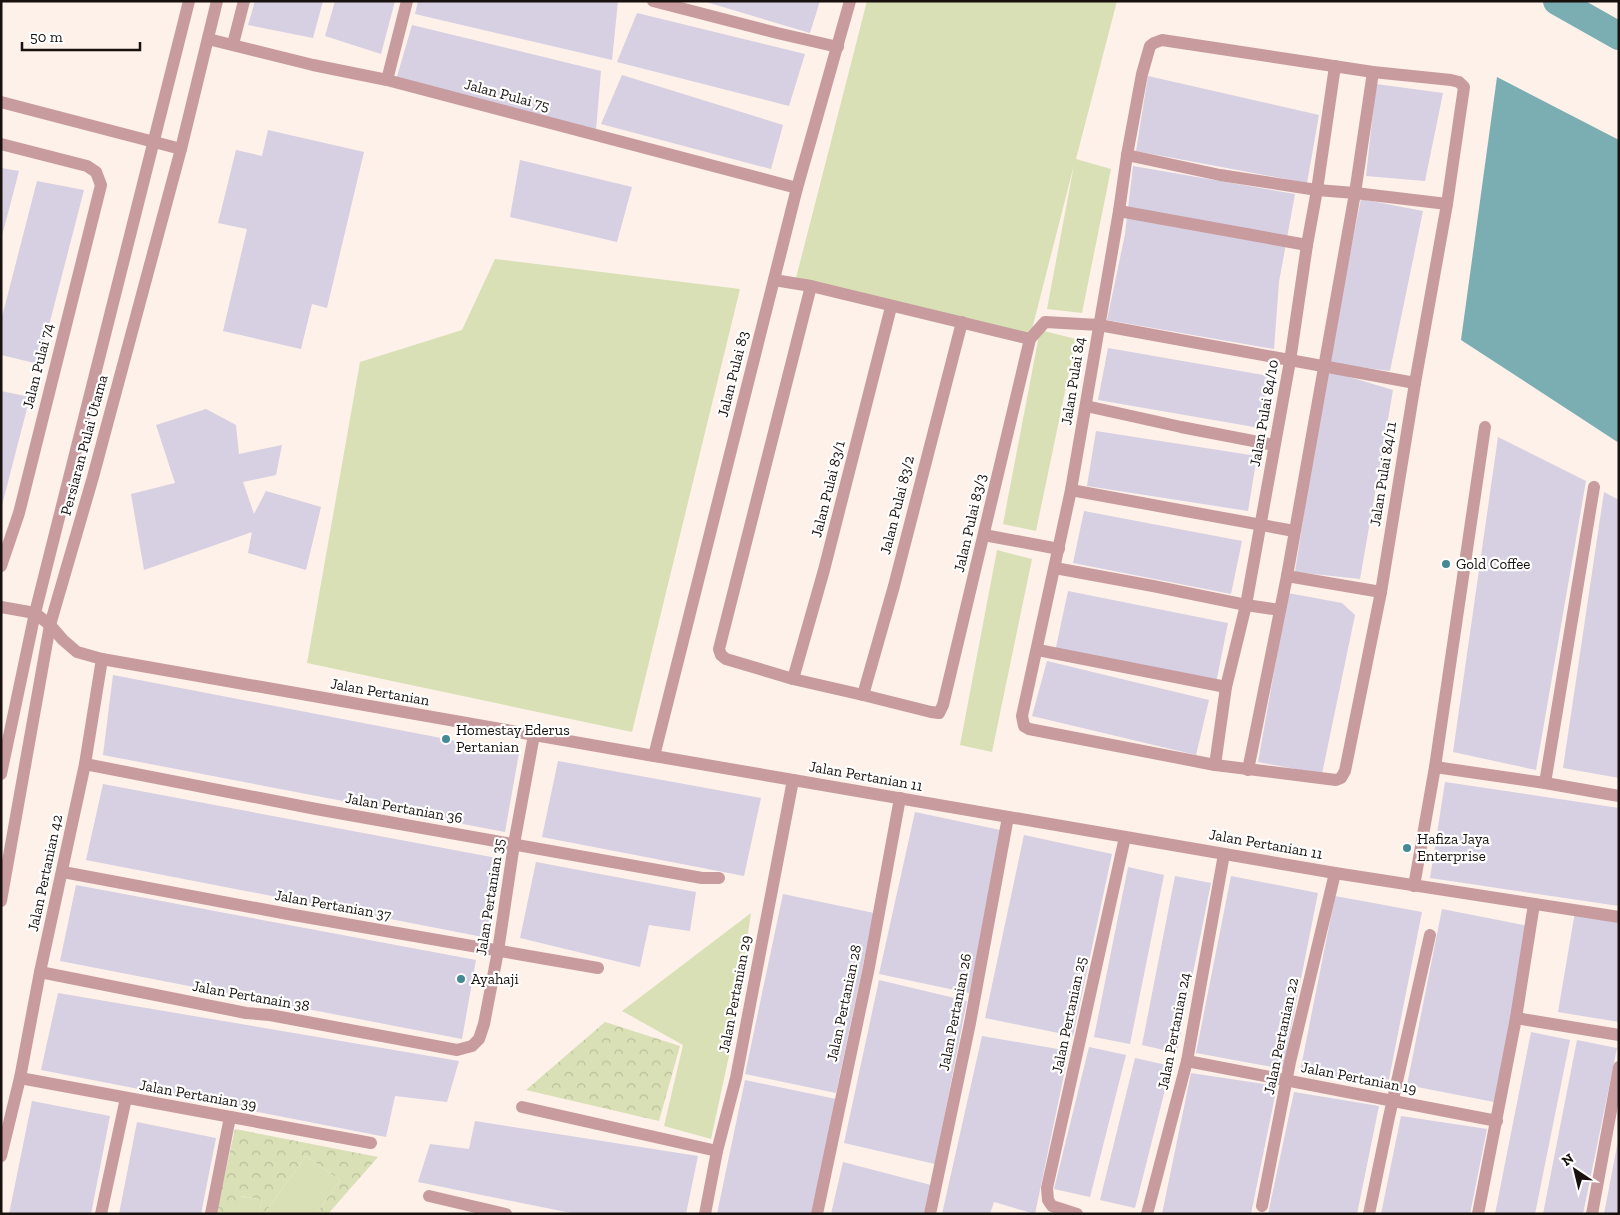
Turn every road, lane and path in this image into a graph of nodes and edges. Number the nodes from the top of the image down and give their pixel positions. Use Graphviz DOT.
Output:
graph roads {
  1 [pos="189,1"];
  2 [pos="217,1"];
  3 [pos="244,1"];
  4 [pos="407,1"];
  5 [pos="653,1"];
  6 [pos="850,1"];
  7 [pos="208,39"];
  8 [pos="233,44"];
  9 [pos="838,46"];
  10 [pos="1335,66"];
  11 [pos="1373,72"];
  12 [pos="387,80"];
  13 [pos="1,102"];
  14 [pos="154,142"];
  15 [pos="1,144"];
  16 [pos="181,149"];
  17 [pos="1126,156"];
  18 [pos="797,188"];
  19 [pos="1317,190"];
  20 [pos="1355,193"];
  21 [pos="1447,204"];
  22 [pos="1119,211"];
  23 [pos="1307,245"];
  24 [pos="774,280"];
  25 [pos="811,286"];
  26 [pos="891,307"];
  27 [pos="962,322"];
  28 [pos="1099,325"];
  29 [pos="1030,339"];
  30 [pos="1290,361"];
  31 [pos="1323,366"];
  32 [pos="1415,383"];
  33 [pos="1086,406"];
  34 [pos="1485,426"];
  35 [pos="1274,446"];
  36 [pos="1594,487"];
  37 [pos="1071,490"];
  38 [pos="1261,526"];
  39 [pos="1294,531"];
  40 [pos="984,535"];
  41 [pos="1059,549"];
  42 [pos="1,566"];
  43 [pos="1055,568"];
  44 [pos="1286,576"];
  45 [pos="1381,592"];
  46 [pos="1246,605"];
  47 [pos="1,607"];
  48 [pos="1280,610"];
  49 [pos="35,613"];
  50 [pos="50,625"];
  51 [pos="1038,650"];
  52 [pos="102,659"];
  53 [pos="793,679"];
  54 [pos="1226,686"];
  55 [pos="864,695"];
  56 [pos="1024,726"];
  57 [pos="534,735"];
  58 [pos="654,756"];
  59 [pos="85,764"];
  60 [pos="1215,764"];
  61 [pos="1434,767"];
  62 [pos="1248,770"];
  63 [pos="1,774"];
  64 [pos="793,780"];
  65 [pos="1545,783"];
  66 [pos="1619,796"];
  67 [pos="900,798"];
  68 [pos="1008,817"];
  69 [pos="1125,837"];
  70 [pos="514,844"];
  71 [pos="1224,854"];
  72 [pos="63,872"];
  73 [pos="1335,872"];
  74 [pos="719,878"];
  75 [pos="1414,886"];
  76 [pos="1,901"];
  77 [pos="1534,904"];
  78 [pos="1619,917"];
  79 [pos="1430,935"];
  80 [pos="498,951"];
  81 [pos="598,968"];
  82 [pos="40,972"];
  83 [pos="1516,1018"];
  84 [pos="1619,1035"];
  85 [pos="457,1050"];
  86 [pos="1187,1061"];
  87 [pos="1619,1067"];
  88 [pos="20,1078"];
  89 [pos="1287,1081"];
  90 [pos="126,1098"];
  91 [pos="1393,1101"];
  92 [pos="522,1107"];
  93 [pos="230,1117"];
  94 [pos="1496,1121"];
  95 [pos="371,1143"];
  96 [pos="718,1151"];
  97 [pos="1,1156"];
  98 [pos="429,1196"];
  99 [pos="1262,1206"];
  100 [pos="101,1214"];
  101 [pos="211,1214"];
  102 [pos="506,1214"];
  103 [pos="705,1214"];
  104 [pos="817,1214"];
  105 [pos="930,1214"];
  106 [pos="1077,1214"];
  107 [pos="1147,1214"];
  108 [pos="1369,1214"];
  109 [pos="1478,1214"];
  110 [pos="1592,1214"];
  1 -- 14 [label="street, Persiaran Pulai Utama"];
  2 -- 7 [label="street, Persiaran Pulai Utama"];
  3 -- 8 [label="street"];
  4 -- 12 [label="street"];
  5 -- 9 [label="street"];
  6 -- 9 [label="street, Jalan Pulai 83"];
  7 -- 8 [label="street, Jalan Pulai 75"];
  7 -- 16 [label="street, Persiaran Pulai Utama"];
  8 -- 12 [label="street, Jalan Pulai 75"];
  9 -- 18 [label="street, Jalan Pulai 83"];
  10 -- 11 [label="street"];
  10 -- 17 [label="street, Jalan Pulai 84"];
  10 -- 19 [label="street, Jalan Pulai 84/10"];
  11 -- 20 [label="street"];
  11 -- 21 [label="street, Jalan Pulai 84/11"];
  12 -- 18 [label="street, Jalan Pulai 75"];
  13 -- 14 [label="street"];
  14 -- 16 [label="street"];
  14 -- 49 [label="street, Persiaran Pulai Utama"];
  15 -- 42 [label="street, Jalan Pulai 74"];
  16 -- 50 [label="street, Persiaran Pulai Utama"];
  17 -- 19 [label="street"];
  17 -- 22 [label="street, Jalan Pulai 84"];
  18 -- 24 [label="street, Jalan Pulai 83"];
  19 -- 20 [label="street"];
  19 -- 23 [label="street, Jalan Pulai 84/10"];
  20 -- 21 [label="street"];
  20 -- 31 [label="street"];
  21 -- 32 [label="street, Jalan Pulai 84/11"];
  22 -- 23 [label="street"];
  22 -- 28 [label="street, Jalan Pulai 84"];
  23 -- 30 [label="street, Jalan Pulai 84/10"];
  24 -- 25 [label="street"];
  24 -- 58 [label="street, Jalan Pulai 83"];
  25 -- 26 [label="street"];
  25 -- 53 [label="street"];
  26 -- 27 [label="street"];
  26 -- 53 [label="street, Jalan Pulai 83/1"];
  27 -- 29 [label="street"];
  27 -- 55 [label="street, Jalan Pulai 83/2"];
  28 -- 29 [label="street"];
  28 -- 30 [label="street"];
  28 -- 33 [label="street, Jalan Pulai 84"];
  29 -- 40 [label="street, Jalan Pulai 83/3"];
  30 -- 31 [label="street"];
  30 -- 35 [label="street, Jalan Pulai 84/10"];
  31 -- 32 [label="street"];
  31 -- 39 [label="street"];
  32 -- 45 [label="street, Jalan Pulai 84/11"];
  33 -- 35 [label="street"];
  33 -- 37 [label="street, Jalan Pulai 84"];
  34 -- 61 [label="street"];
  35 -- 38 [label="street, Jalan Pulai 84/10"];
  36 -- 65 [label="street"];
  37 -- 38 [label="street"];
  37 -- 41 [label="street, Jalan Pulai 84"];
  38 -- 39 [label="street"];
  38 -- 46 [label="street, Jalan Pulai 84/10"];
  39 -- 44 [label="street"];
  40 -- 41 [label="street"];
  40 -- 55 [label="street, Jalan Pulai 83/3"];
  41 -- 43 [label="street, Jalan Pulai 84"];
  43 -- 46 [label="street"];
  43 -- 51 [label="street, Jalan Pulai 84"];
  44 -- 45 [label="street"];
  44 -- 48 [label="street"];
  45 -- 62 [label="street, Jalan Pulai 84/11"];
  46 -- 48 [label="street"];
  46 -- 54 [label="street, Jalan Pulai 84/10"];
  47 -- 49 [label="street"];
  48 -- 62 [label="street"];
  49 -- 50 [label="street"];
  49 -- 63 [label="street, Persiaran Pulai Utama"];
  50 -- 52 [label="street"];
  50 -- 76 [label="street, Persiaran Pulai Utama"];
  51 -- 54 [label="street"];
  51 -- 56 [label="street, Jalan Pulai 84"];
  52 -- 57 [label="street, Jalan Pertanian"];
  52 -- 59 [label="street, Jalan Pertanian 42"];
  53 -- 55 [label="street"];
  54 -- 60 [label="street, Jalan Pulai 84/10"];
  56 -- 60 [label="street, Jalan Pulai 84/11"];
  57 -- 58 [label="street, Jalan Pertanian"];
  57 -- 70 [label="street, Jalan Pertanian 35"];
  58 -- 64 [label="street, Jalan Pertanian 11"];
  59 -- 70 [label="street, Jalan Pertanian 36"];
  59 -- 72 [label="street, Jalan Pertanian 42"];
  60 -- 62 [label="street, Jalan Pulai 84/11"];
  61 -- 65 [label="street"];
  61 -- 75 [label="street"];
  64 -- 67 [label="street, Jalan Pertanian 11"];
  64 -- 96 [label="street, Jalan Pertanian 29"];
  65 -- 66 [label="street"];
  67 -- 68 [label="street, Jalan Pertanian 11"];
  67 -- 104 [label="street, Jalan Pertanian 28"];
  68 -- 69 [label="street, Jalan Pertanian 11"];
  68 -- 105 [label="street, Jalan Pertanian 26"];
  69 -- 71 [label="street, Jalan Pertanian 11"];
  69 -- 106 [label="street, Jalan Pertanian 25"];
  70 -- 74 [label="street, Jalan Pertanian 36"];
  70 -- 80 [label="street, Jalan Pertanian 35"];
  71 -- 73 [label="street, Jalan Pertanian 11"];
  71 -- 86 [label="street, Jalan Pertanian 24"];
  72 -- 80 [label="street, Jalan Pertanian 37"];
  72 -- 82 [label="street, Jalan Pertanian 42"];
  73 -- 75 [label="street, Jalan Pertanian 11"];
  73 -- 89 [label="street, Jalan Pertanian 22"];
  75 -- 77 [label="street, Jalan Pertanian 11"];
  77 -- 78 [label="street, Jalan Pertanian 11"];
  77 -- 83 [label="street"];
  79 -- 91 [label="street"];
  80 -- 81 [label="street, Jalan Pertanian 37"];
  80 -- 85 [label="street, Jalan Pertanian 35"];
  82 -- 85 [label="street, Jalan Pertanain 38"];
  82 -- 88 [label="street, Jalan Pertanian 42"];
  83 -- 84 [label="street"];
  83 -- 94 [label="street"];
  86 -- 89 [label="street, Jalan Pertanian 19"];
  86 -- 107 [label="street, Jalan Pertanian 24"];
  87 -- 110 [label="street"];
  88 -- 90 [label="street, Jalan Pertanian 39"];
  88 -- 97 [label="street, Jalan Pertanian 42"];
  89 -- 91 [label="street, Jalan Pertanian 19"];
  89 -- 99 [label="street, Jalan Pertanian 22"];
  90 -- 93 [label="street, Jalan Pertanian 39"];
  90 -- 100 [label="street"];
  91 -- 94 [label="street, Jalan Pertanian 19"];
  91 -- 108 [label="street"];
  92 -- 96 [label="street"];
  93 -- 95 [label="street, Jalan Pertanian 39"];
  93 -- 101 [label="street"];
  94 -- 109 [label="street"];
  96 -- 103 [label="street, Jalan Pertanian 29"];
  98 -- 102 [label="street"];
}
